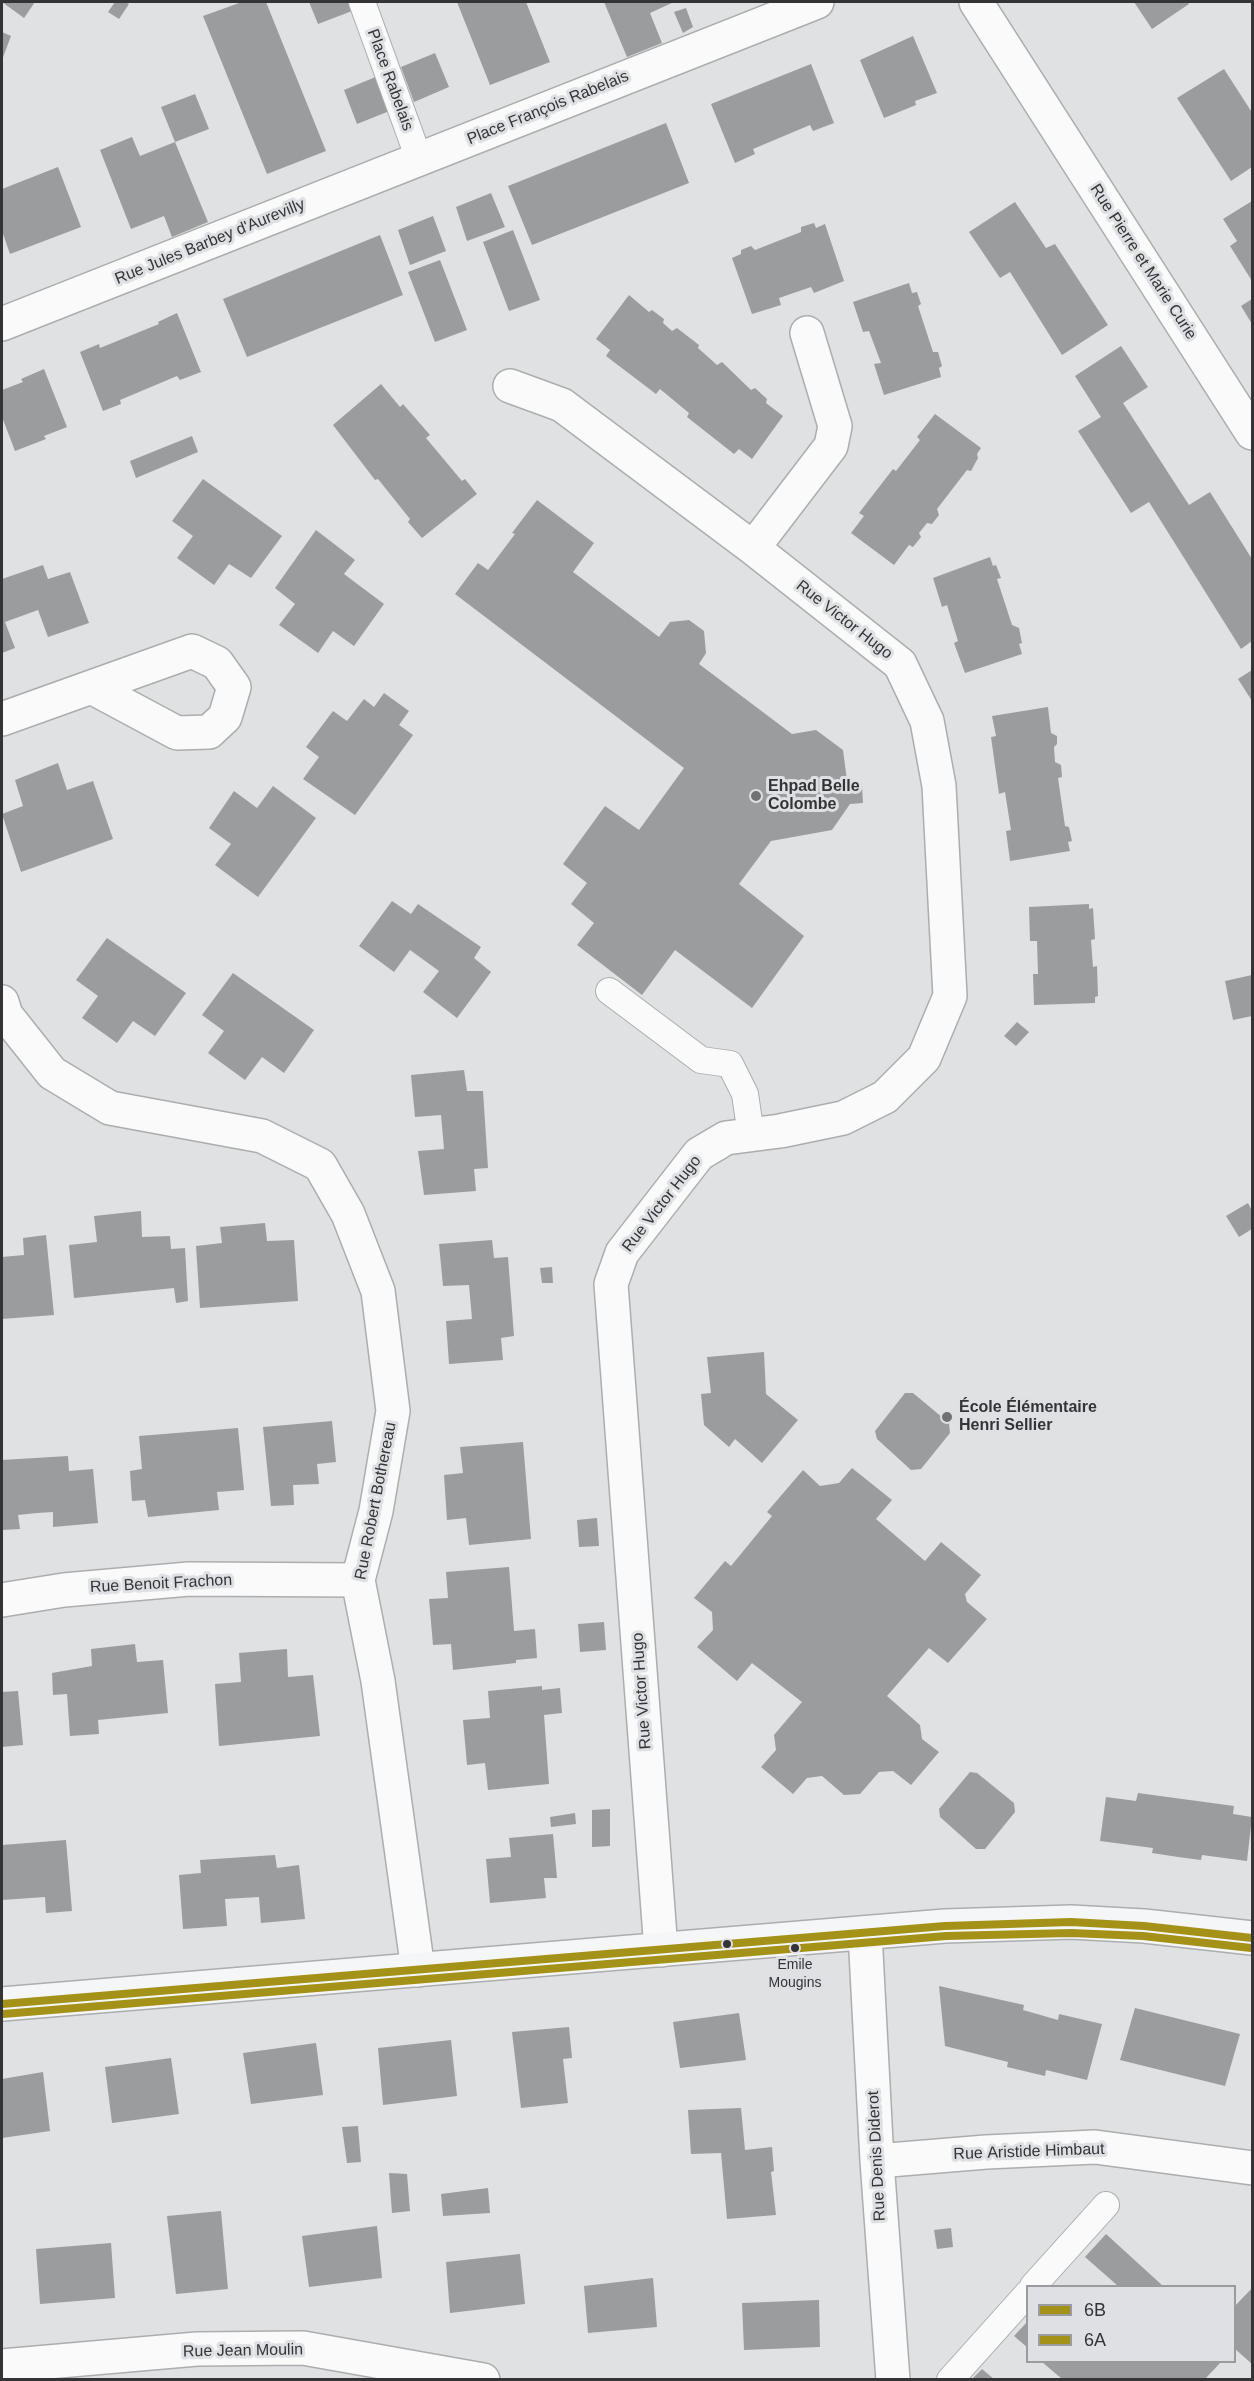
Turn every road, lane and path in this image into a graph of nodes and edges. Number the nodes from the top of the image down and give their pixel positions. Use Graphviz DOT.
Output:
graph roads {
  1 [pos="362,2"];
  2 [pos="817,2"];
  3 [pos="976,2"];
  4 [pos="419,159"];
  5 [pos="2,324"];
  6 [pos="807,333"];
  7 [pos="510,386"];
  8 [pos="1252,433"];
  9 [pos="753,548"];
  10 [pos="93,688"];
  11 [pos="2,719"];
  12 [pos="609,991"];
  13 [pos="2,1002"];
  14 [pos="751,1135"];
  15 [pos="358,1580"];
  16 [pos="2,1600"];
  17 [pos="865,1933"];
  18 [pos="1252,1938"];
  19 [pos="661,1950"];
  20 [pos="418,1970"];
  21 [pos="2,2004"];
  22 [pos="877,2161"];
  23 [pos="1252,2168"];
  24 [pos="1106,2205"];
  25 [pos="1034,2285"];
  26 [pos="1026,2294"];
  27 [pos="2,2366"];
  28 [pos="483,2379"];
  29 [pos="893,2379"];
  30 [pos="950,2379"];
  1 -- 4 [label="lane, Place Rabelais"];
  2 -- 4 [label="street, Place François Rabelais"];
  3 -- 8 [label="street, Rue Pierre et Marie Curie"];
  4 -- 5 [label="street, Rue Jules Barbey d'Aurevilly"];
  6 -- 9 [label="street"];
  7 -- 9 [label="street, Rue Victor Hugo"];
  9 -- 14 [label="street, Rue Victor Hugo"];
  10 -- 11 [label="street"];
  12 -- 14 [label="lane"];
  13 -- 15 [label="street, Rue Robert Bothereau"];
  14 -- 19 [label="street, Rue Victor Hugo"];
  15 -- 16 [label="street, Rue Benoit Frachon"];
  15 -- 20 [label="street, Rue Robert Bothereau"];
  17 -- 18 [label="street"];
  17 -- 19 [label="street"];
  17 -- 22 [label="street, Rue Denis Diderot"];
  19 -- 20 [label="street"];
  20 -- 21 [label="street"];
  22 -- 23 [label="street, Rue Aristide Himbaut"];
  22 -- 29 [label="street, Rue Denis Diderot"];
  24 -- 25 [label="lane"];
  26 -- 30 [label="lane"];
  27 -- 28 [label="street, Rue Jean Moulin"];
}
